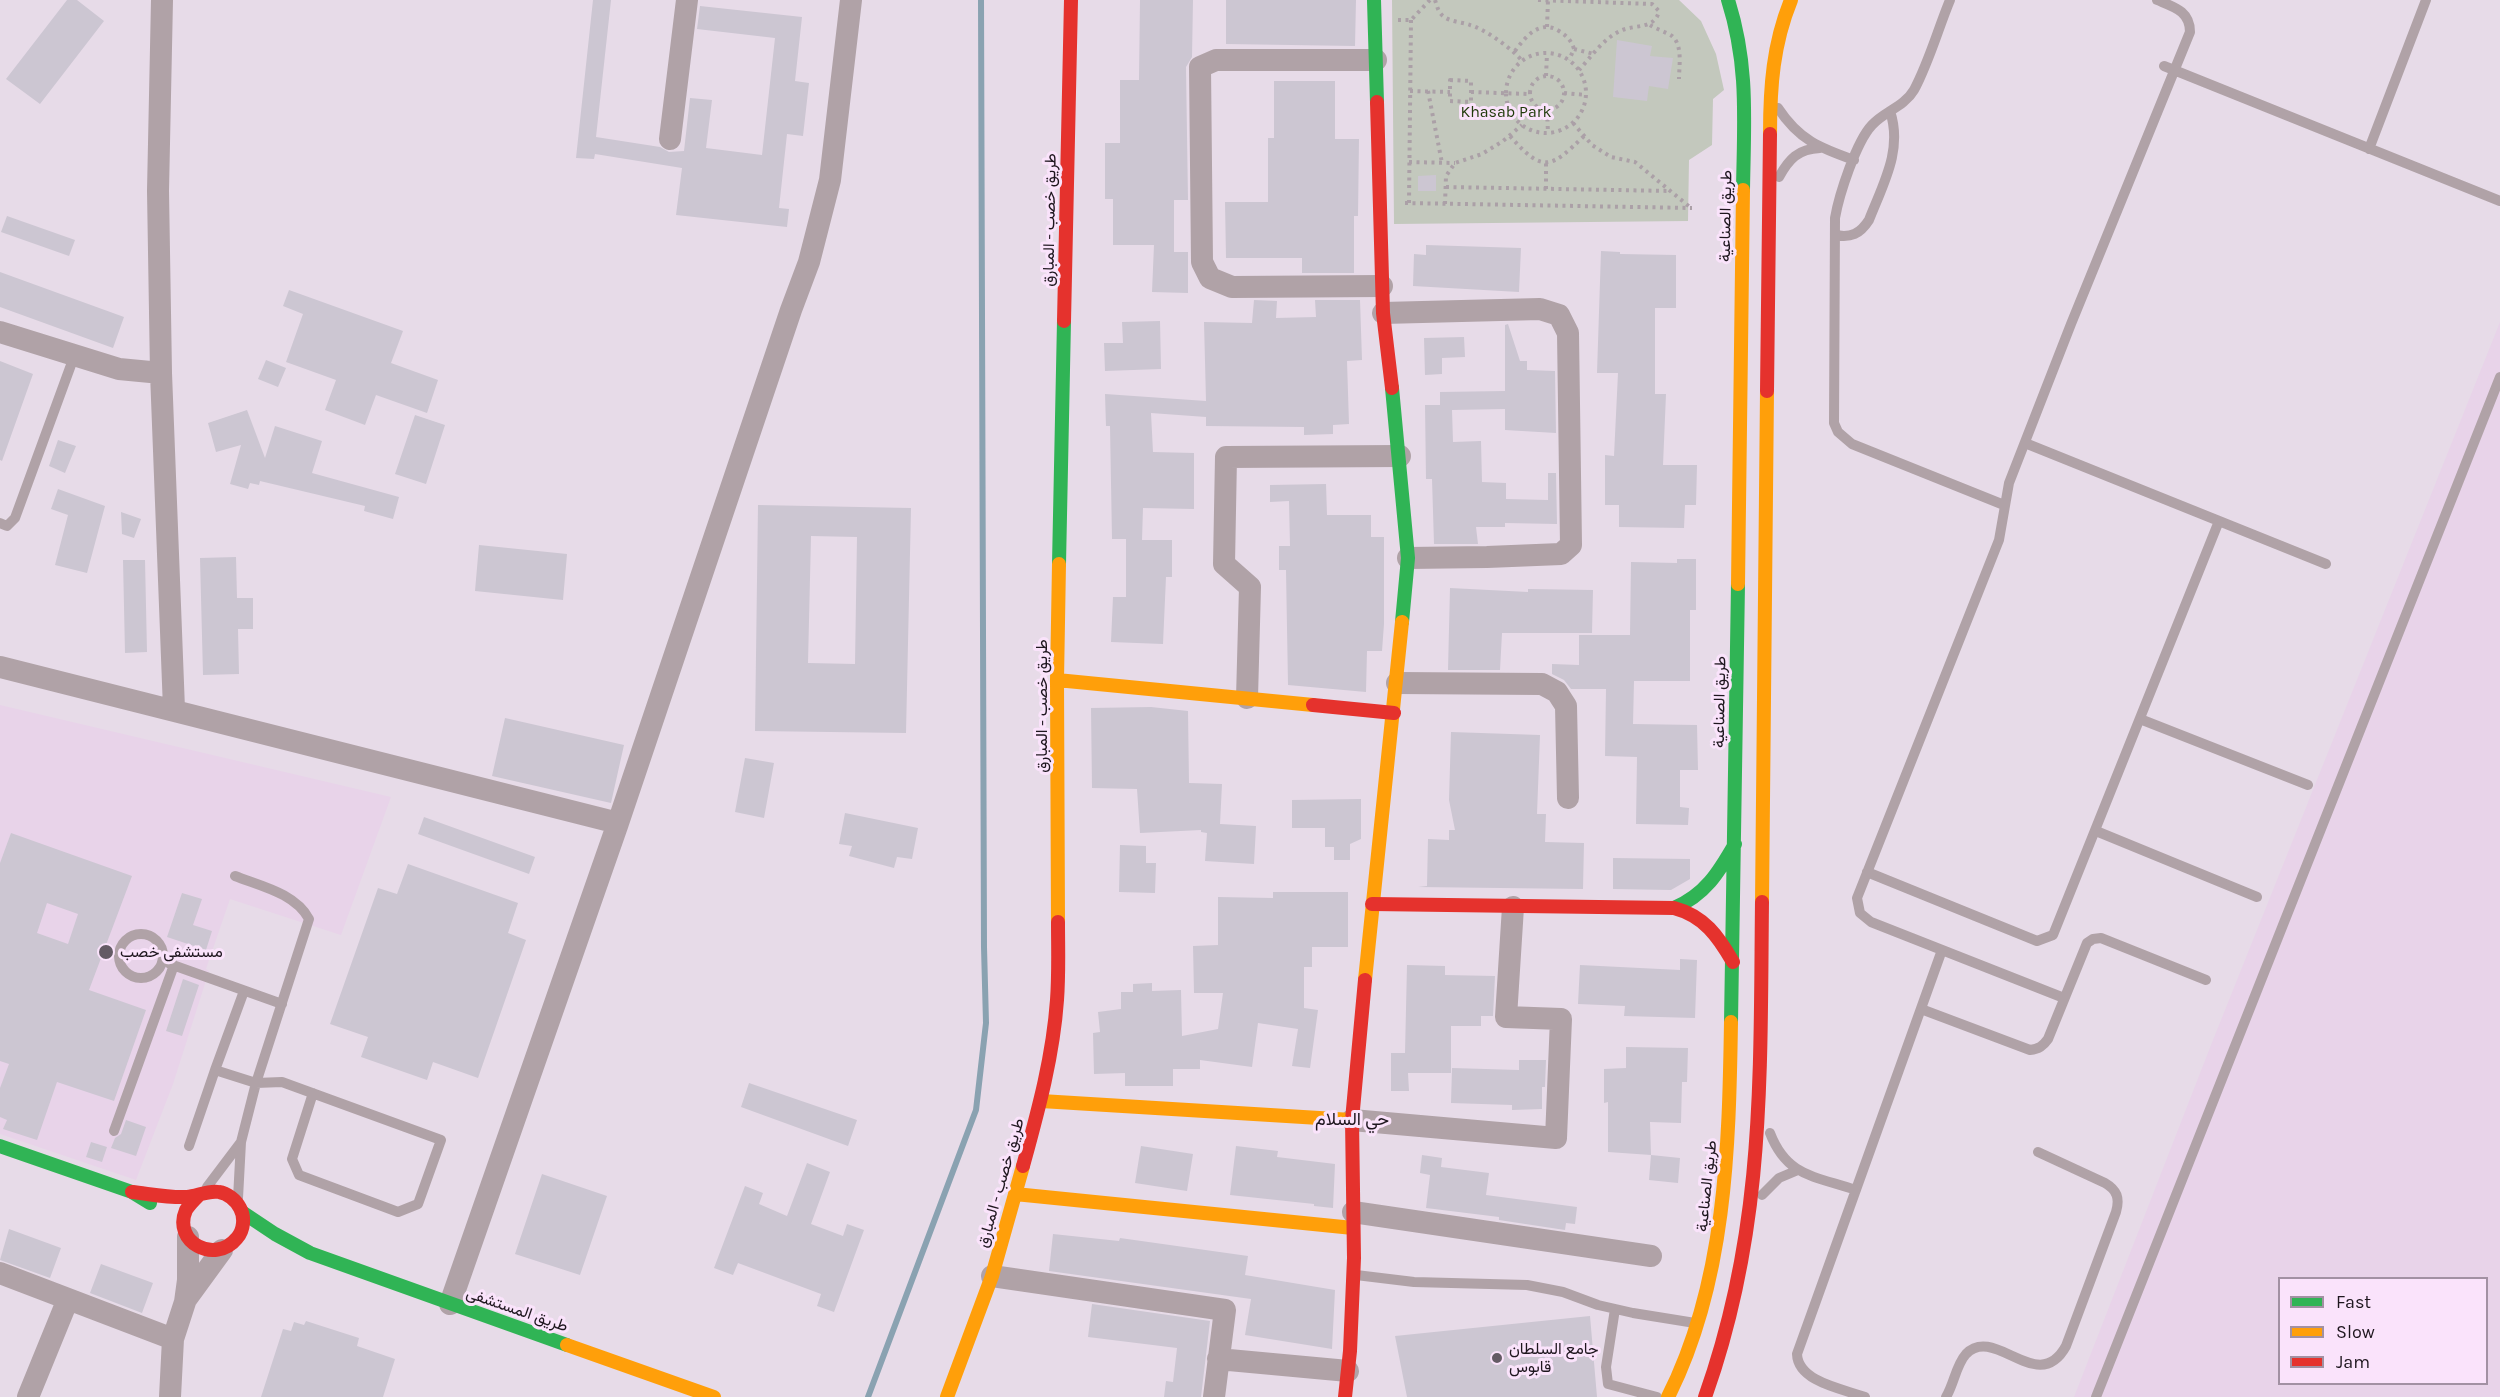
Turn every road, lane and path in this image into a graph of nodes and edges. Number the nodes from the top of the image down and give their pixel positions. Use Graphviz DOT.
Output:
graph roads {
  1 [pos="162,0"];
  2 [pos="687,0"];
  3 [pos="851,0"];
  4 [pos="1071,0"];
  5 [pos="1374,0"];
  6 [pos="1430,0"];
  7 [pos="1435,0"];
  8 [pos="1538,0"];
  9 [pos="1548,0"];
  10 [pos="1728,0"];
  11 [pos="1791,0"];
  12 [pos="1950,0"];
  13 [pos="2157,0"];
  14 [pos="2426,0"];
  15 [pos="1375,19"];
  16 [pos="1411,20"];
  17 [pos="1650,25"];
  18 [pos="1547,27"];
  19 [pos="1574,49"];
  20 [pos="1515,51"];
  21 [pos="1547,54"];
  22 [pos="1594,54"];
  23 [pos="1376,60"];
  24 [pos="1569,60"];
  25 [pos="1523,62"];
  26 [pos="2164,66"];
  27 [pos="1579,70"];
  28 [pos="2176,71"];
  29 [pos="1546,76"];
  30 [pos="1679,79"];
  31 [pos="1410,91"];
  32 [pos="1428,92"];
  33 [pos="1450,92"];
  34 [pos="1471,92"];
  35 [pos="1507,93"];
  36 [pos="1564,93"];
  37 [pos="1529,94"];
  38 [pos="1586,94"];
  39 [pos="1770,95"];
  40 [pos="1546,111"];
  41 [pos="1890,111"];
  42 [pos="1573,123"];
  43 [pos="1522,125"];
  44 [pos="1548,133"];
  45 [pos="1510,136"];
  46 [pos="1584,136"];
  47 [pos="669,139"];
  48 [pos="1820,148"];
  49 [pos="2369,148"];
  50 [pos="1854,160"];
  51 [pos="1409,162"];
  52 [pos="1546,162"];
  53 [pos="1442,163"];
  54 [pos="1455,163"];
  55 [pos="1446,187"];
  56 [pos="1546,189"];
  57 [pos="1671,191"];
  58 [pos="1768,198"];
  59 [pos="2500,201"];
  60 [pos="1380,202"];
  61 [pos="1409,203"];
  62 [pos="1445,204"];
  63 [pos="1835,235"];
  64 [pos="1382,286"];
  65 [pos="1383,313"];
  66 [pos="0,332"];
  67 [pos="76,354"];
  68 [pos="161,374"];
  69 [pos="2500,378"];
  70 [pos="2025,443"];
  71 [pos="1400,456"];
  72 [pos="2004,505"];
  73 [pos="2219,521"];
  74 [pos="0,523"];
  75 [pos="1408,558"];
  76 [pos="2326,564"];
  77 [pos="0,667"];
  78 [pos="1058,680"];
  79 [pos="1397,683"];
  80 [pos="1247,698"];
  81 [pos="174,709"];
  82 [pos="1394,712"];
  83 [pos="2140,719"];
  84 [pos="2308,785"];
  85 [pos="1568,798"];
  86 [pos="618,823"];
  87 [pos="2096,831"];
  88 [pos="1735,844"];
  89 [pos="1867,872"];
  90 [pos="235,876"];
  91 [pos="2257,897"];
  92 [pos="1372,904"];
  93 [pos="1513,907"];
  94 [pos="1674,908"];
  95 [pos="1942,950"];
  96 [pos="163,961"];
  97 [pos="1733,962"];
  98 [pos="174,965"];
  99 [pos="2206,980"];
  100 [pos="244,990"];
  101 [pos="2064,998"];
  102 [pos="282,1004"];
  103 [pos="1921,1009"];
  104 [pos="215,1070"];
  105 [pos="256,1083"];
  106 [pos="313,1093"];
  107 [pos="1041,1101"];
  108 [pos="1760,1107"];
  109 [pos="1352,1120"];
  110 [pos="114,1131"];
  111 [pos="241,1142"];
  112 [pos="0,1146"];
  113 [pos="189,1146"];
  114 [pos="2038,1152"];
  115 [pos="1798,1170"];
  116 [pos="1856,1190"];
  117 [pos="132,1192"];
  118 [pos="1015,1194"];
  119 [pos="199,1195"];
  120 [pos="1752,1206"];
  121 [pos="240,1208"];
  122 [pos="1353,1220"];
  123 [pos="186,1233"];
  124 [pos="250,1246"];
  125 [pos="271,1246"];
  126 [pos="226,1248"];
  127 [pos="310,1253"];
  128 [pos="1651,1256"];
  129 [pos="0,1274"];
  130 [pos="1353,1274"];
  131 [pos="992,1276"];
  132 [pos="68,1299"];
  133 [pos="185,1302"];
  134 [pos="450,1304"];
  135 [pos="1615,1309"];
  136 [pos="1696,1324"];
  137 [pos="173,1339"];
  138 [pos="1218,1359"];
  139 [pos="1348,1371"];
  140 [pos="28,1397"];
  141 [pos="170,1397"];
  142 [pos="714,1397"];
  143 [pos="947,1397"];
  144 [pos="1214,1397"];
  145 [pos="1345,1397"];
  146 [pos="1657,1397"];
  147 [pos="1668,1397"];
  148 [pos="1705,1397"];
  149 [pos="1865,1397"];
  150 [pos="1946,1397"];
  151 [pos="2096,1397"];
  1 -- 68 [label="street"];
  2 -- 47 [label="street"];
  3 -- 86 [label="street"];
  4 -- 78 [label="main road, طريق خصب - المبارق"];
  5 -- 15 [label="main road"];
  6 -- 16 [label="path"];
  7 -- 20 [label="path"];
  8 -- 9 [label="path"];
  9 -- 17 [label="path"];
  9 -- 18 [label="path"];
  10 -- 88 [label="main road, طريق الصناعية"];
  11 -- 39 [label="main road"];
  12 -- 41 [label="lane"];
  13 -- 28 [label="lane"];
  14 -- 49 [label="lane"];
  15 -- 16 [label="path"];
  15 -- 23 [label="main road"];
  16 -- 31 [label="path"];
  17 -- 22 [label="path"];
  17 -- 30 [label="path"];
  18 -- 19 [label="path"];
  18 -- 20 [label="path"];
  19 -- 22 [label="path"];
  19 -- 24 [label="path"];
  20 -- 25 [label="path"];
  21 -- 24 [label="path"];
  21 -- 25 [label="path"];
  21 -- 29 [label="path"];
  22 -- 27 [label="path"];
  23 -- 60 [label="main road"];
  23 -- 64 [label="street"];
  24 -- 27 [label="path"];
  25 -- 35 [label="path"];
  26 -- 28 [label="lane"];
  27 -- 38 [label="path"];
  28 -- 49 [label="lane"];
  28 -- 70 [label="lane"];
  29 -- 36 [label="path"];
  29 -- 37 [label="path"];
  31 -- 32 [label="path"];
  31 -- 51 [label="path"];
  32 -- 33 [label="path"];
  32 -- 53 [label="path"];
  33 -- 34 [label="path"];
  33 -- 34 [label="path"];
  34 -- 35 [label="path"];
  35 -- 37 [label="path"];
  35 -- 43 [label="path"];
  36 -- 38 [label="path"];
  36 -- 40 [label="path"];
  37 -- 40 [label="path"];
  38 -- 42 [label="path"];
  39 -- 48 [label="lane"];
  39 -- 58 [label="main road"];
  40 -- 44 [label="path"];
  41 -- 50 [label="lane"];
  41 -- 63 [label="lane"];
  42 -- 44 [label="path"];
  42 -- 46 [label="path"];
  43 -- 44 [label="path"];
  43 -- 45 [label="path"];
  45 -- 52 [label="path"];
  45 -- 54 [label="path"];
  46 -- 52 [label="path"];
  46 -- 57 [label="path"];
  48 -- 50 [label="lane"];
  48 -- 58 [label="lane"];
  49 -- 59 [label="lane"];
  50 -- 63 [label="lane"];
  51 -- 53 [label="path"];
  51 -- 61 [label="path"];
  52 -- 56 [label="path"];
  53 -- 54 [label="path"];
  54 -- 55 [label="path"];
  55 -- 56 [label="path"];
  55 -- 62 [label="path"];
  56 -- 57 [label="path"];
  57 -- 62 [label="path"];
  58 -- 108 [label="main road"];
  60 -- 61 [label="path"];
  60 -- 64 [label="main road"];
  61 -- 62 [label="path"];
  63 -- 72 [label="lane"];
  64 -- 65 [label="main road"];
  65 -- 71 [label="main road"];
  65 -- 75 [label="street"];
  66 -- 67 [label="street"];
  67 -- 68 [label="street"];
  67 -- 74 [label="lane"];
  68 -- 81 [label="street"];
  69 -- 151 [label="lane"];
  70 -- 72 [label="lane"];
  70 -- 73 [label="lane"];
  71 -- 75 [label="main road"];
  71 -- 80 [label="street"];
  72 -- 89 [label="lane"];
  73 -- 76 [label="lane"];
  73 -- 83 [label="lane"];
  75 -- 79 [label="main road"];
  77 -- 81 [label="street"];
  78 -- 80 [label="main road"];
  78 -- 107 [label="main road, طريق خصب - المبارق"];
  79 -- 82 [label="main road"];
  79 -- 85 [label="street"];
  80 -- 82 [label="main road"];
  81 -- 86 [label="street"];
  82 -- 92 [label="main road"];
  83 -- 84 [label="lane"];
  83 -- 87 [label="lane"];
  86 -- 134 [label="street"];
  87 -- 89 [label="lane"];
  87 -- 91 [label="lane"];
  88 -- 94 [label="main road"];
  88 -- 97 [label="main road, طريق الصناعية"];
  89 -- 95 [label="lane"];
  90 -- 102 [label="lane"];
  92 -- 93 [label="main road"];
  92 -- 109 [label="main road"];
  93 -- 94 [label="main road"];
  93 -- 109 [label="street"];
  94 -- 97 [label="main road"];
  95 -- 101 [label="lane"];
  95 -- 103 [label="lane"];
  96 -- 96 [label="lane"];
  96 -- 98 [label="lane"];
  97 -- 136 [label="main road, طريق الصناعية"];
  98 -- 100 [label="lane"];
  98 -- 110 [label="lane"];
  99 -- 101 [label="lane"];
  100 -- 102 [label="lane"];
  100 -- 104 [label="lane"];
  101 -- 103 [label="lane"];
  102 -- 105 [label="lane"];
  103 -- 116 [label="lane"];
  104 -- 105 [label="lane"];
  104 -- 113 [label="lane"];
  105 -- 106 [label="lane"];
  105 -- 111 [label="lane"];
  106 -- 106 [label="lane"];
  107 -- 109 [label="main road"];
  107 -- 118 [label="main road, طريق خصب - المبارق"];
  108 -- 115 [label="lane"];
  108 -- 120 [label="main road"];
  109 -- 122 [label="main road"];
  111 -- 119 [label="lane"];
  111 -- 121 [label="lane"];
  112 -- 117 [label="main road"];
  114 -- 150 [label="lane"];
  115 -- 116 [label="lane"];
  115 -- 120 [label="lane"];
  116 -- 149 [label="lane"];
  117 -- 119 [label="main road"];
  117 -- 123 [label="main road"];
  118 -- 122 [label="main road"];
  118 -- 131 [label="main road, طريق خصب - المبارق"];
  119 -- 121 [label="main road"];
  119 -- 123 [label="main road"];
  120 -- 148 [label="main road"];
  121 -- 126 [label="main road"];
  121 -- 127 [label="main road, طريق المستشفى"];
  122 -- 128 [label="street"];
  122 -- 130 [label="main road"];
  123 -- 126 [label="main road"];
  123 -- 133 [label="street"];
  124 -- 126 [label="main road"];
  125 -- 127 [label="main road, طريق المستشفى"];
  126 -- 133 [label="street"];
  127 -- 134 [label="main road, طريق المستشفى"];
  129 -- 132 [label="street"];
  130 -- 135 [label="lane"];
  130 -- 139 [label="main road"];
  131 -- 138 [label="street"];
  131 -- 143 [label="main road, طريق خصب - المبارق"];
  132 -- 137 [label="street"];
  132 -- 140 [label="street"];
  133 -- 137 [label="street"];
  134 -- 142 [label="main road, طريق المستشفى"];
  135 -- 136 [label="lane"];
  135 -- 146 [label="lane"];
  136 -- 147 [label="main road, طريق الصناعية"];
  137 -- 141 [label="street"];
  138 -- 139 [label="street"];
  138 -- 144 [label="street"];
  139 -- 145 [label="main road"];
}
